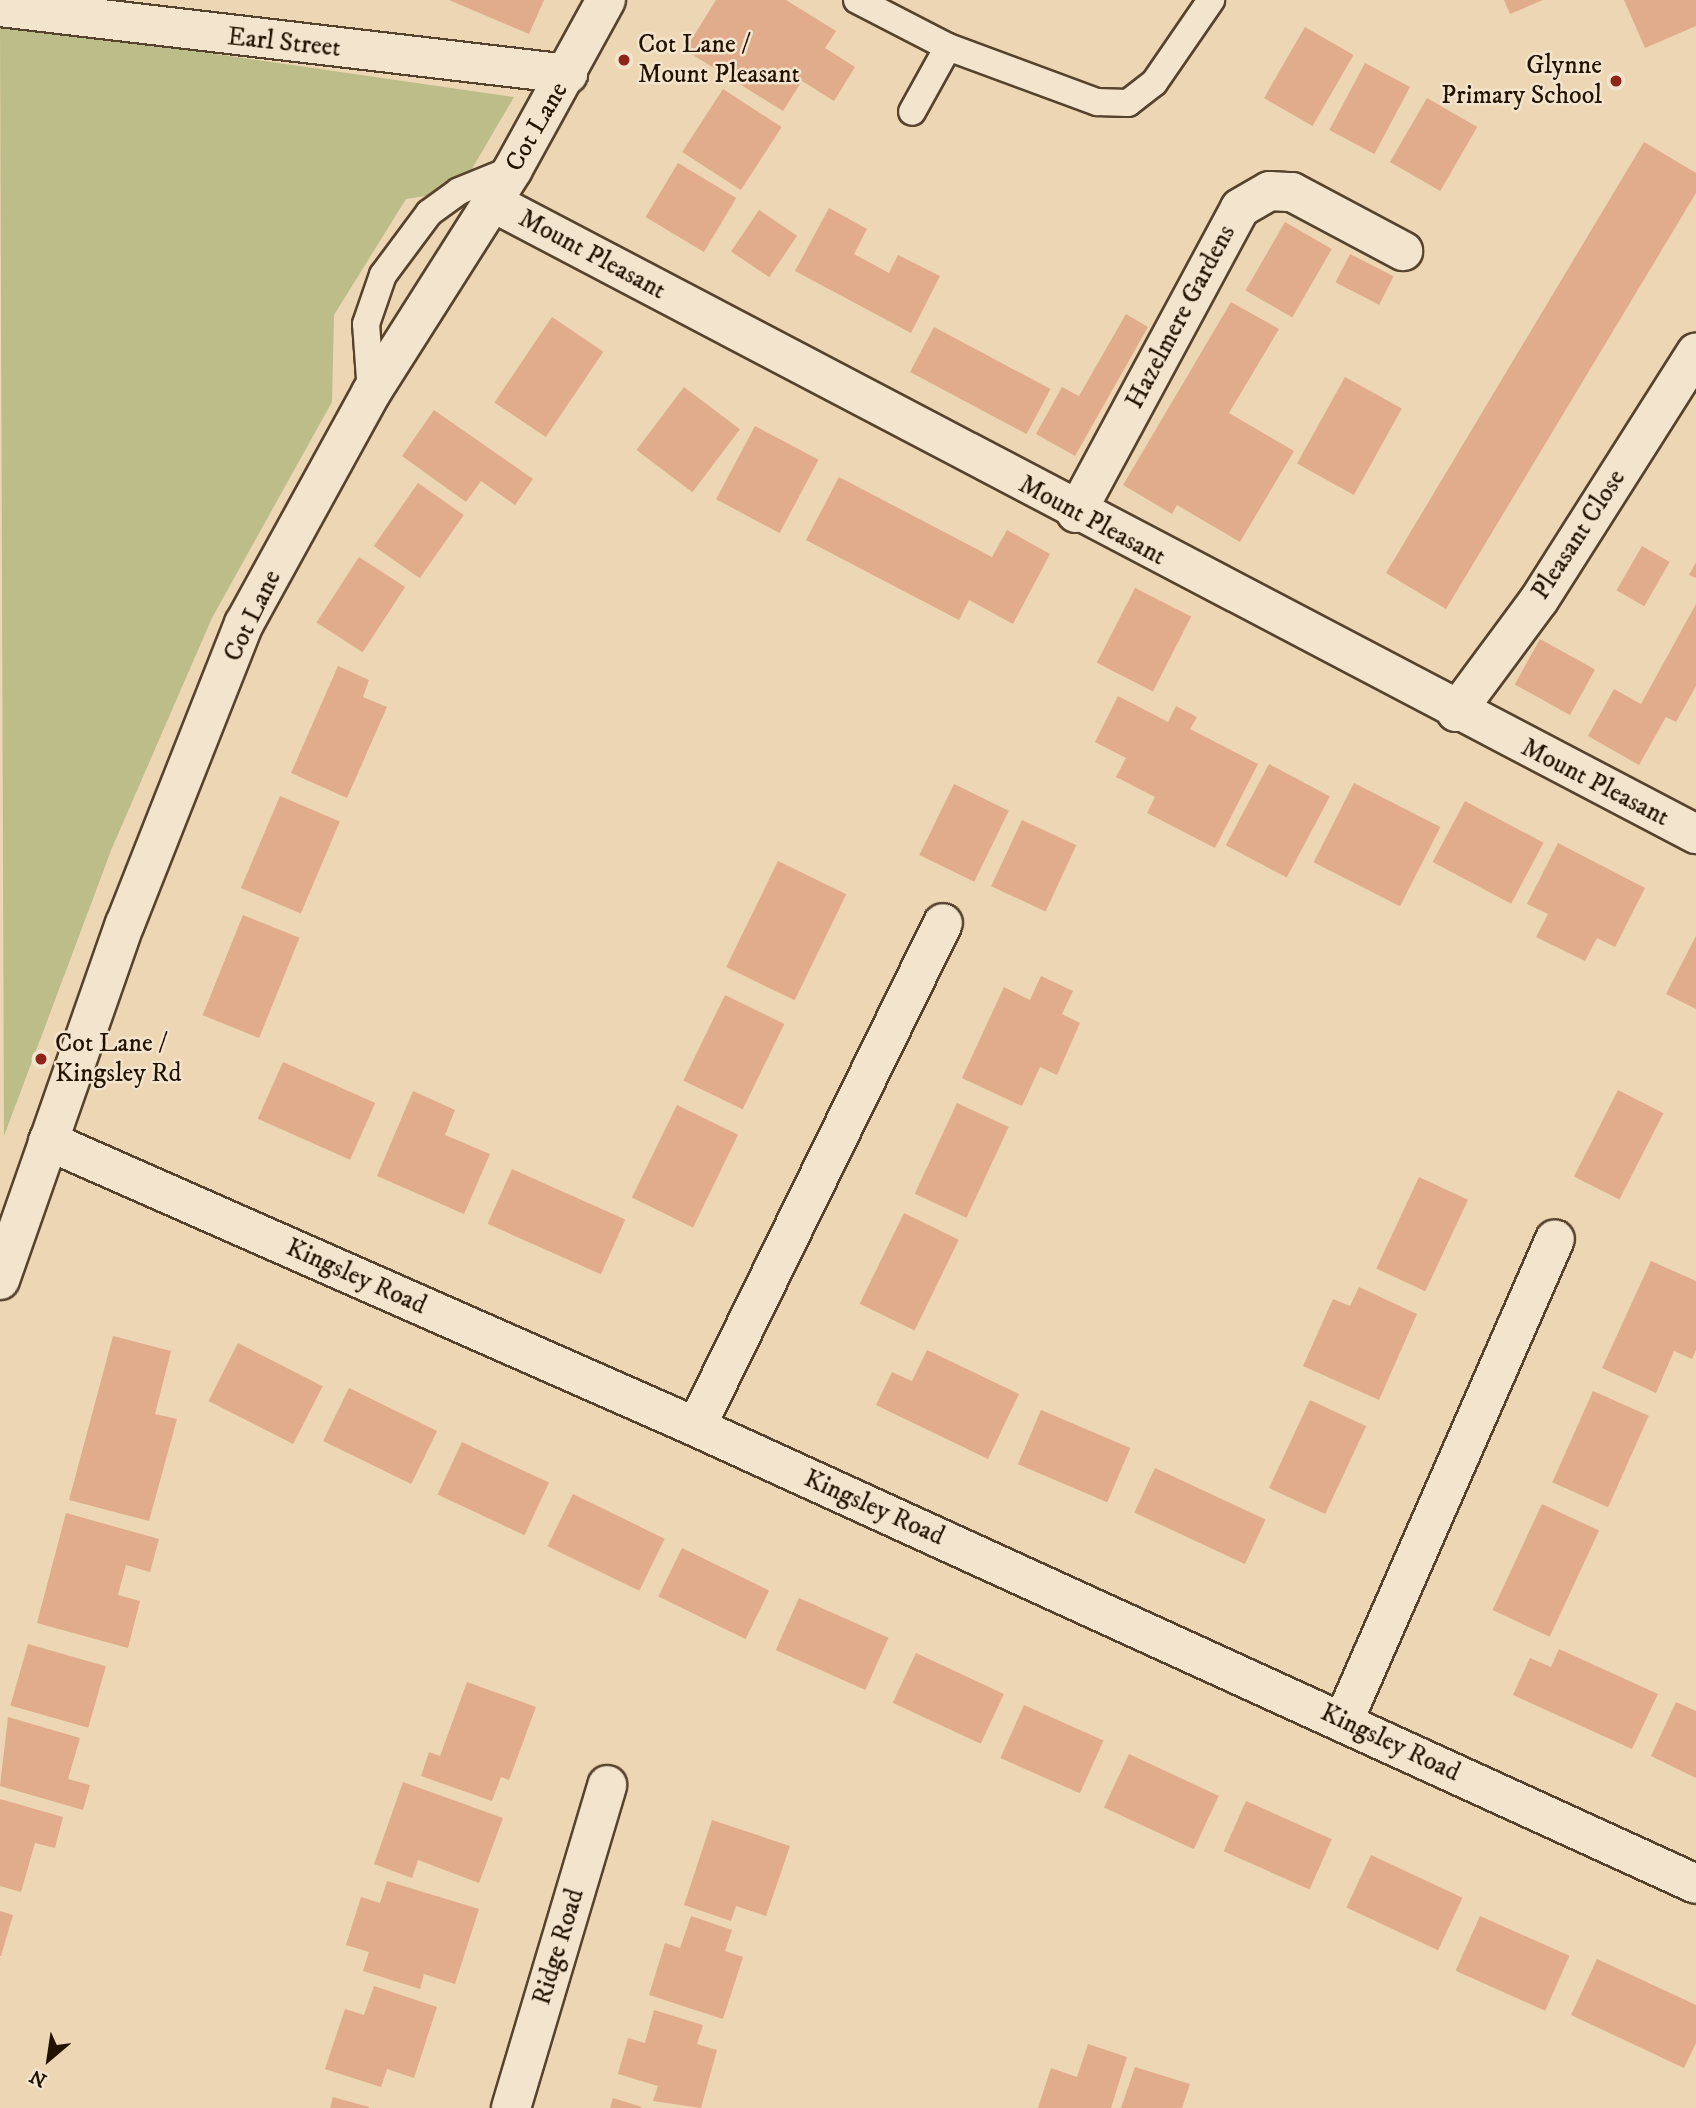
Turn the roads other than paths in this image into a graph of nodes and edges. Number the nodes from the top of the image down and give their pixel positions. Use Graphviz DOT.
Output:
graph roads {
  1 [pos="606,0"];
  2 [pos="857,0"];
  3 [pos="1211,0"];
  4 [pos="0,7"];
  5 [pos="948,47"];
  6 [pos="568,74"];
  7 [pos="912,112"];
  8 [pos="513,169"];
  9 [pos="492,202"];
  10 [pos="1403,251"];
  11 [pos="1696,353"];
  12 [pos="371,393"];
  13 [pos="1076,513"];
  14 [pos="1456,712"];
  15 [pos="1696,834"];
  16 [pos="943,923"];
  17 [pos="48,1141"];
  18 [pos="1555,1240"];
  19 [pos="0,1280"];
  20 [pos="696,1427"];
  21 [pos="1343,1722"];
  22 [pos="607,1785"];
  23 [pos="1696,1884"];
  24 [pos="511,2108"];
  1 -- 6 [label="street, Cot Lane"];
  2 -- 5 [label="lane"];
  3 -- 5 [label="lane"];
  4 -- 6 [label="street, Earl Street"];
  5 -- 7 [label="lane"];
  6 -- 8 [label="street, Cot Lane"];
  8 -- 9 [label="street, Cot Lane"];
  8 -- 12 [label="lane"];
  9 -- 12 [label="street, Cot Lane"];
  9 -- 13 [label="street, Mount Pleasant"];
  10 -- 13 [label="street, Hazelmere Gardens"];
  11 -- 14 [label="street, Pleasant Close"];
  12 -- 17 [label="street, Cot Lane"];
  13 -- 14 [label="street, Mount Pleasant"];
  14 -- 15 [label="street, Mount Pleasant"];
  16 -- 20 [label="street"];
  17 -- 19 [label="street, Cot Lane"];
  17 -- 20 [label="street, Kingsley Road"];
  18 -- 21 [label="street"];
  20 -- 21 [label="street, Kingsley Road"];
  21 -- 23 [label="street, Kingsley Road"];
  22 -- 24 [label="street, Ridge Road"];
}
